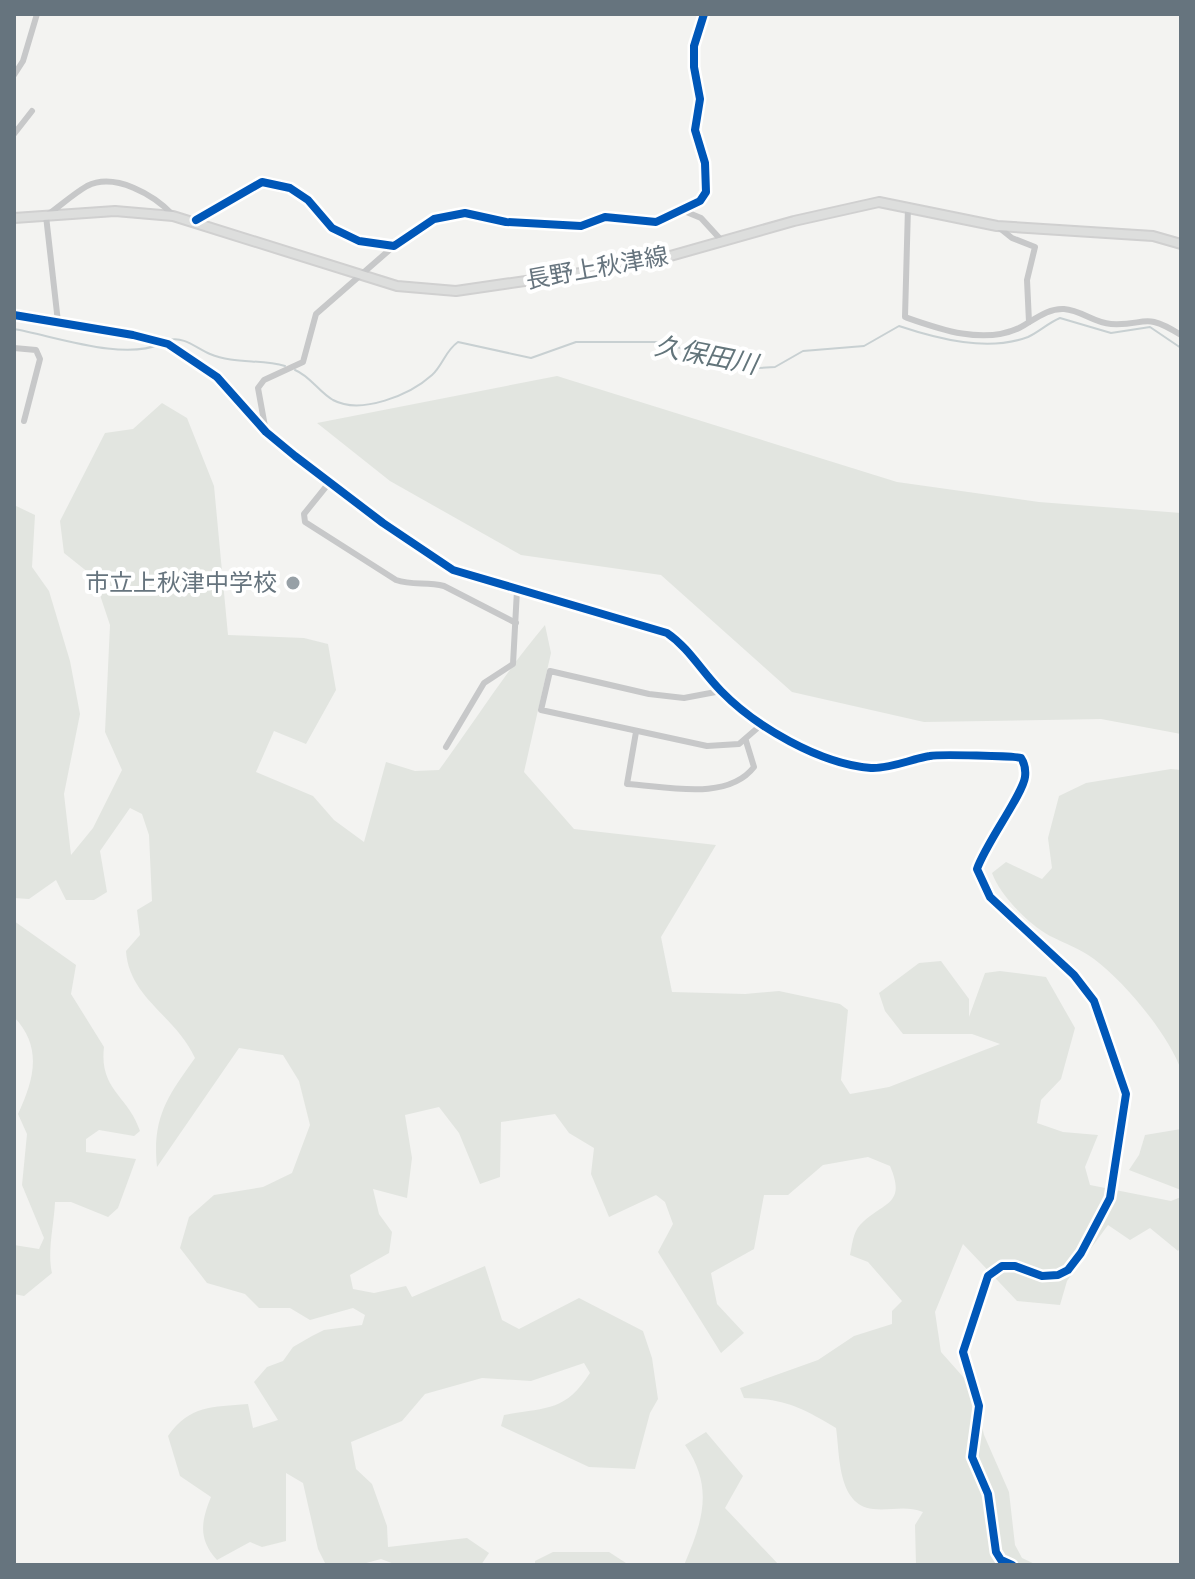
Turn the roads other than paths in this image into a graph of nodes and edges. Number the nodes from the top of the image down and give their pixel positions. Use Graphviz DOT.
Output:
graph roads {
  1 [pos="37,14"];
  2 [pos="704,14"];
  3 [pos="14,75"];
  4 [pos="32,111"];
  5 [pos="14,134"];
  6 [pos="908,207"];
  7 [pos="684,211"];
  8 [pos="46,216"];
  9 [pos="173,216"];
  10 [pos="14,218"];
  11 [pos="196,220"];
  12 [pos="997,226"];
  13 [pos="722,241"];
  14 [pos="1181,244"];
  15 [pos="394,246"];
  16 [pos="359,274"];
  17 [pos="14,315"];
  18 [pos="58,322"];
  19 [pos="1029,322"];
  20 [pos="1181,335"];
  21 [pos="14,348"];
  22 [pos="24,421"];
  23 [pos="266,432"];
  24 [pos="329,483"];
  25 [pos="517,590"];
  26 [pos="516,623"];
  27 [pos="721,691"];
  28 [pos="761,725"];
  29 [pos="636,732"];
  30 [pos="746,741"];
  31 [pos="446,747"];
  32 [pos="1012,1565"];
  1 -- 3 [label="street"];
  2 -- 7 [label="street"];
  4 -- 5 [label="street"];
  6 -- 12 [label="main road, 長野上秋津線"];
  6 -- 13 [label="main road, 長野上秋津線"];
  6 -- 19 [label="street"];
  7 -- 13 [label="street"];
  7 -- 15 [label="street"];
  8 -- 9 [label="main road, 長野上秋津線"];
  8 -- 9 [label="street"];
  8 -- 10 [label="main road, 長野上秋津線"];
  8 -- 18 [label="street"];
  9 -- 11 [label="main road, 長野上秋津線"];
  11 -- 15 [label="street"];
  11 -- 16 [label="main road, 長野上秋津線"];
  12 -- 14 [label="main road, 長野上秋津線"];
  12 -- 19 [label="street"];
  13 -- 16 [label="main road, 長野上秋津線"];
  15 -- 16 [label="street"];
  16 -- 23 [label="street"];
  17 -- 18 [label="street"];
  18 -- 23 [label="street"];
  19 -- 20 [label="street"];
  21 -- 22 [label="street"];
  23 -- 24 [label="street"];
  24 -- 25 [label="street"];
  24 -- 26 [label="street"];
  25 -- 26 [label="street"];
  25 -- 27 [label="street"];
  26 -- 31 [label="street"];
  27 -- 28 [label="street"];
  27 -- 29 [label="street"];
  28 -- 30 [label="street"];
  28 -- 32 [label="street"];
  29 -- 30 [label="street"];
  29 -- 30 [label="street"];
}
